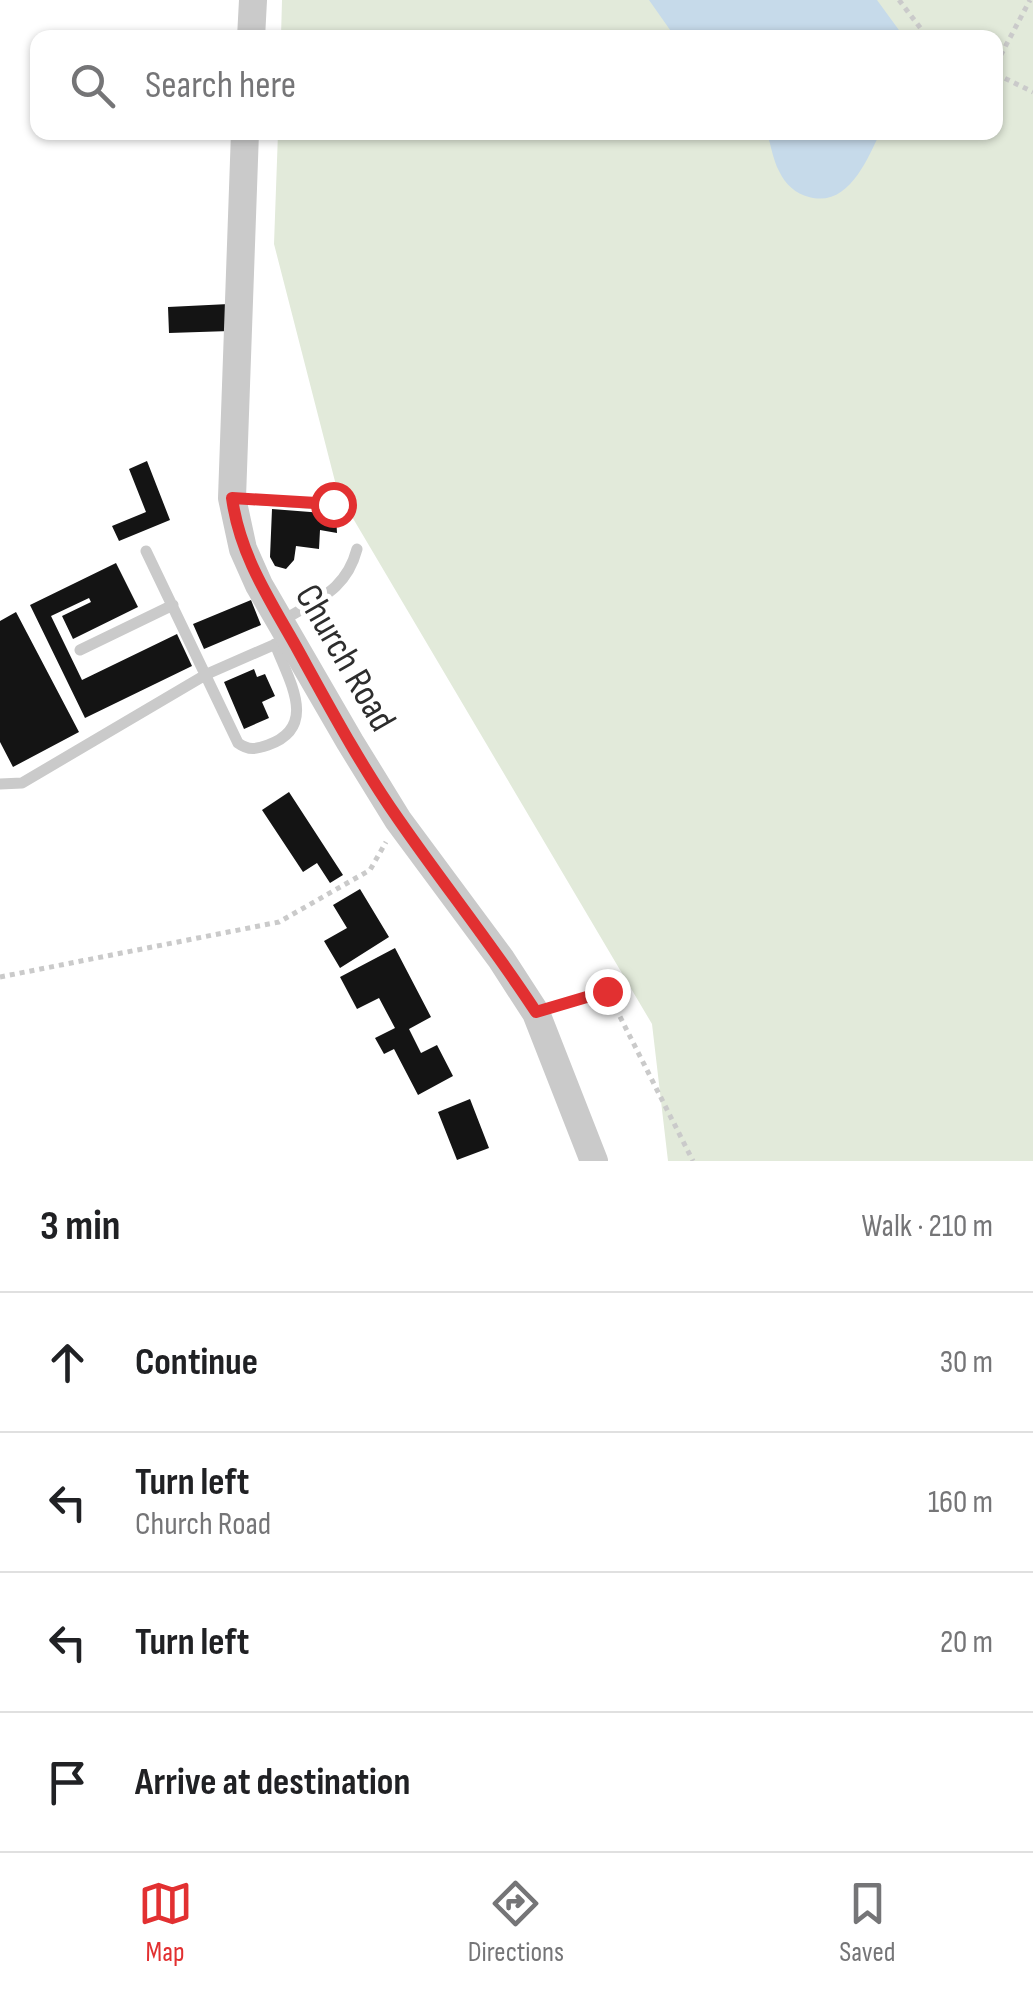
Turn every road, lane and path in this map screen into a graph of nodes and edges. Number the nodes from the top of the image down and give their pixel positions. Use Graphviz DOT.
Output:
graph roads {
  1 [pos="253,0"];
  2 [pos="899,0"];
  3 [pos="1030,0"];
  4 [pos="251,30"];
  5 [pos="922,30"];
  6 [pos="1003,51"];
  7 [pos="1003,77"];
  8 [pos="1033,92"];
  9 [pos="246,140"];
  10 [pos="232,498"];
  11 [pos="333,504"];
  12 [pos="356,548"];
  13 [pos="146,550"];
  14 [pos="173,605"];
  15 [pos="282,634"];
  16 [pos="80,650"];
  17 [pos="207,674"];
  18 [pos="0,784"];
  19 [pos="398,820"];
  20 [pos="0,976"];
  21 [pos="536,1012"];
  22 [pos="594,1161"];
  23 [pos="693,1161"];
  1 -- 4 [label="street"];
  2 -- 5 [label="path"];
  3 -- 6 [label="path"];
  7 -- 8 [label="path"];
  9 -- 10 [label="street, Church Road"];
  10 -- 11 [label="lane"];
  10 -- 15 [label="street, Church Road"];
  12 -- 15 [label="lane"];
  13 -- 14 [label="lane"];
  14 -- 16 [label="lane"];
  14 -- 17 [label="lane"];
  15 -- 17 [label="lane"];
  15 -- 17 [label="lane"];
  15 -- 19 [label="street, Church Road"];
  17 -- 18 [label="lane"];
  19 -- 20 [label="path"];
  19 -- 21 [label="street, Church Road"];
  21 -- 22 [label="street, Church Road"];
  21 -- 23 [label="path"];
}
